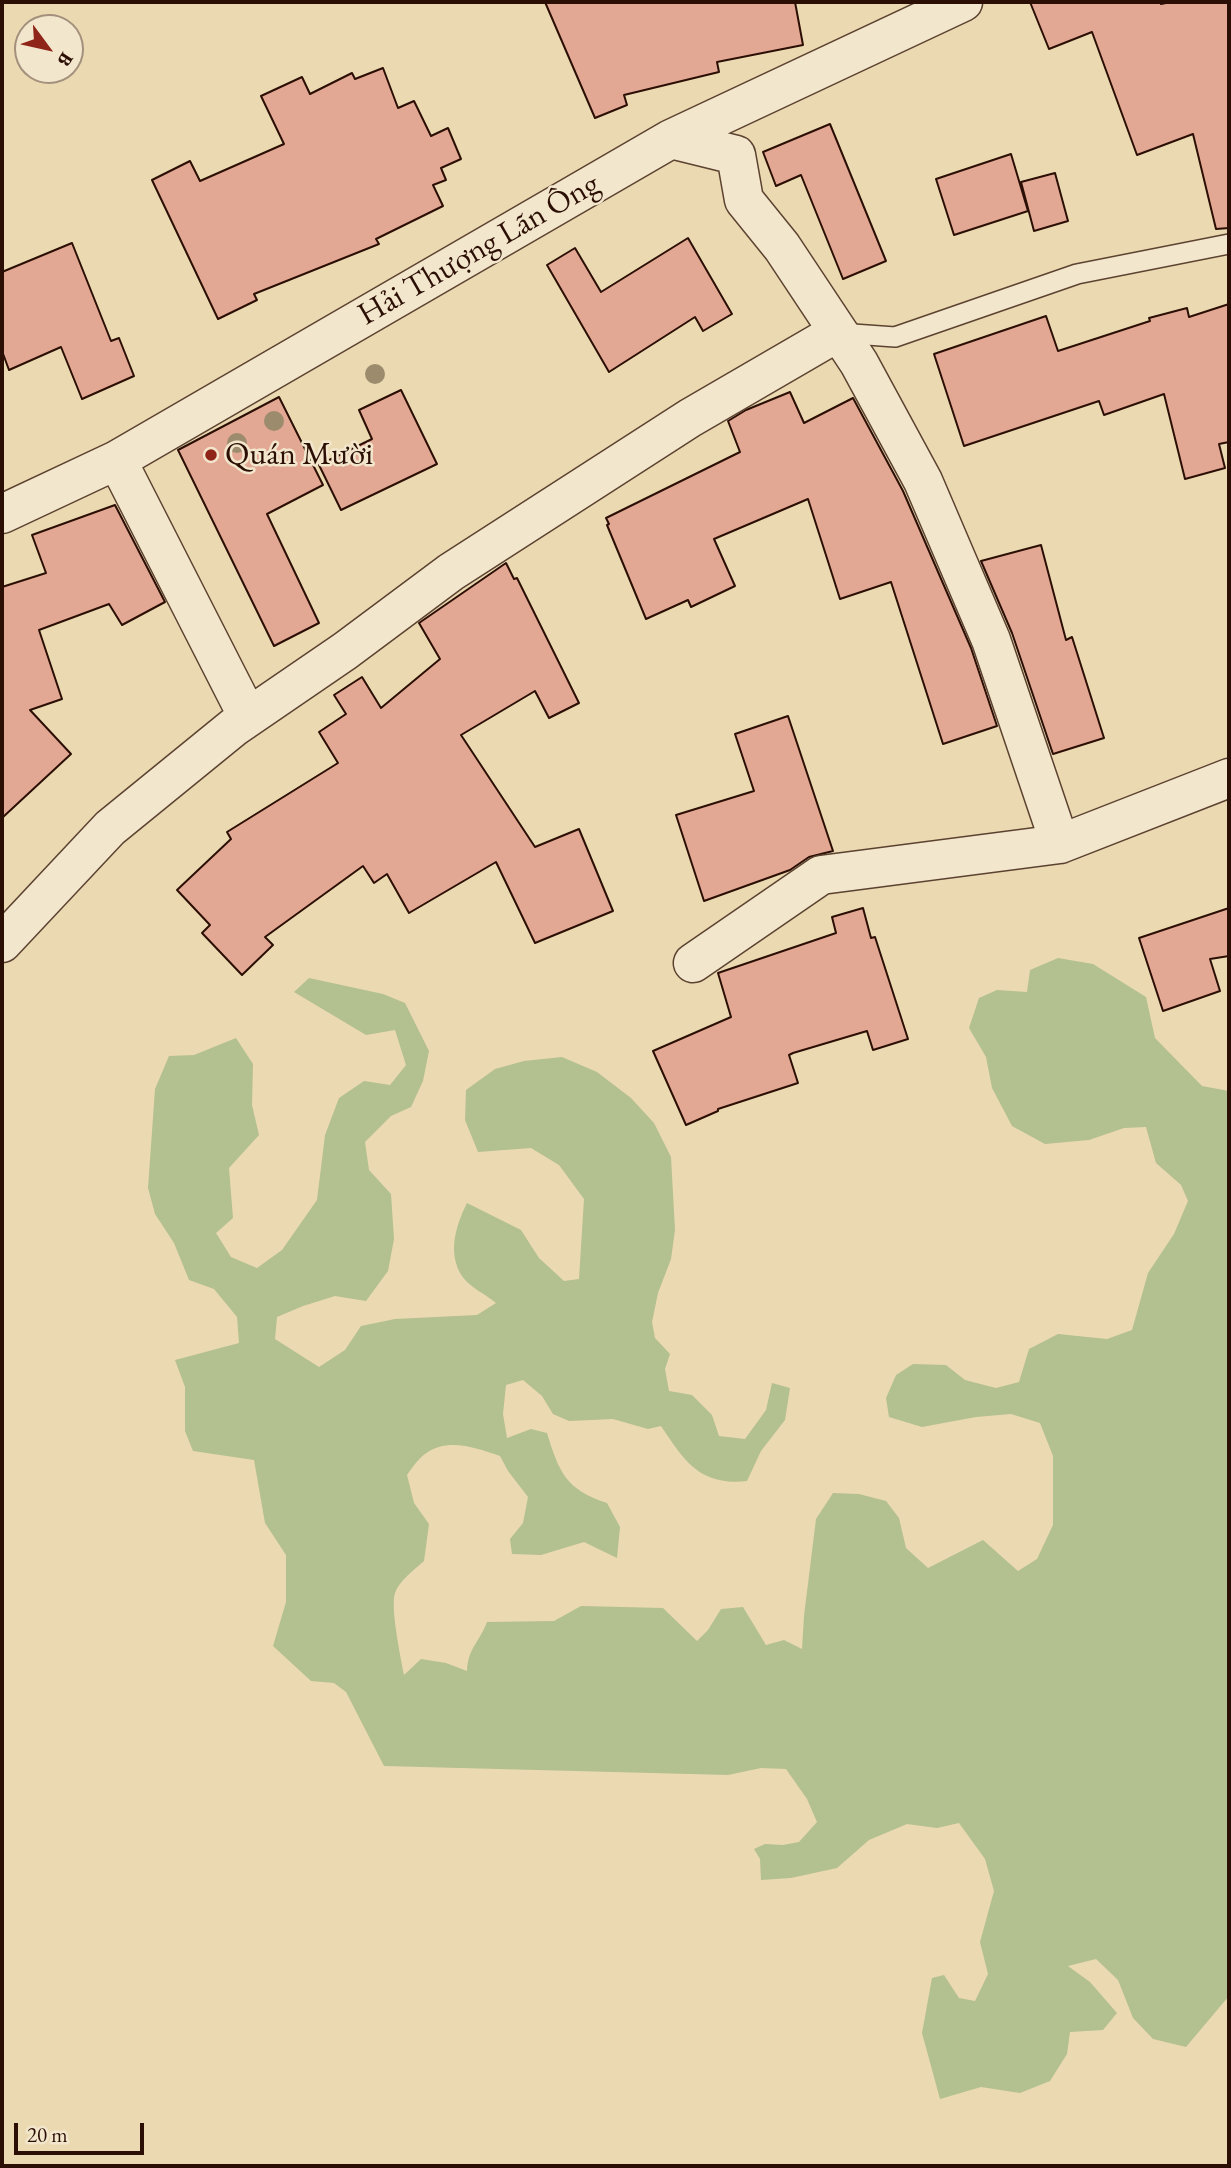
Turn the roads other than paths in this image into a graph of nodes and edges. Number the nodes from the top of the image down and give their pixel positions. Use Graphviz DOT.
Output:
graph roads {
  1 [pos="963,2"];
  2 [pos="671,139"];
  3 [pos="1229,244"];
  4 [pos="838,332"];
  5 [pos="117,460"];
  6 [pos="2,514"];
  7 [pos="248,717"];
  8 [pos="1229,778"];
  9 [pos="1060,844"];
  10 [pos="2,943"];
  11 [pos="693,963"];
  1 -- 2 [label="street, Hải Thượng Lãn Ông"];
  2 -- 4 [label="street"];
  2 -- 5 [label="street, Hải Thượng Lãn Ông"];
  3 -- 4 [label="lane"];
  4 -- 7 [label="street"];
  4 -- 9 [label="street"];
  5 -- 6 [label="street, Hải Thượng Lãn Ông"];
  5 -- 7 [label="street"];
  7 -- 10 [label="street"];
  8 -- 9 [label="street"];
  9 -- 11 [label="street"];
}
